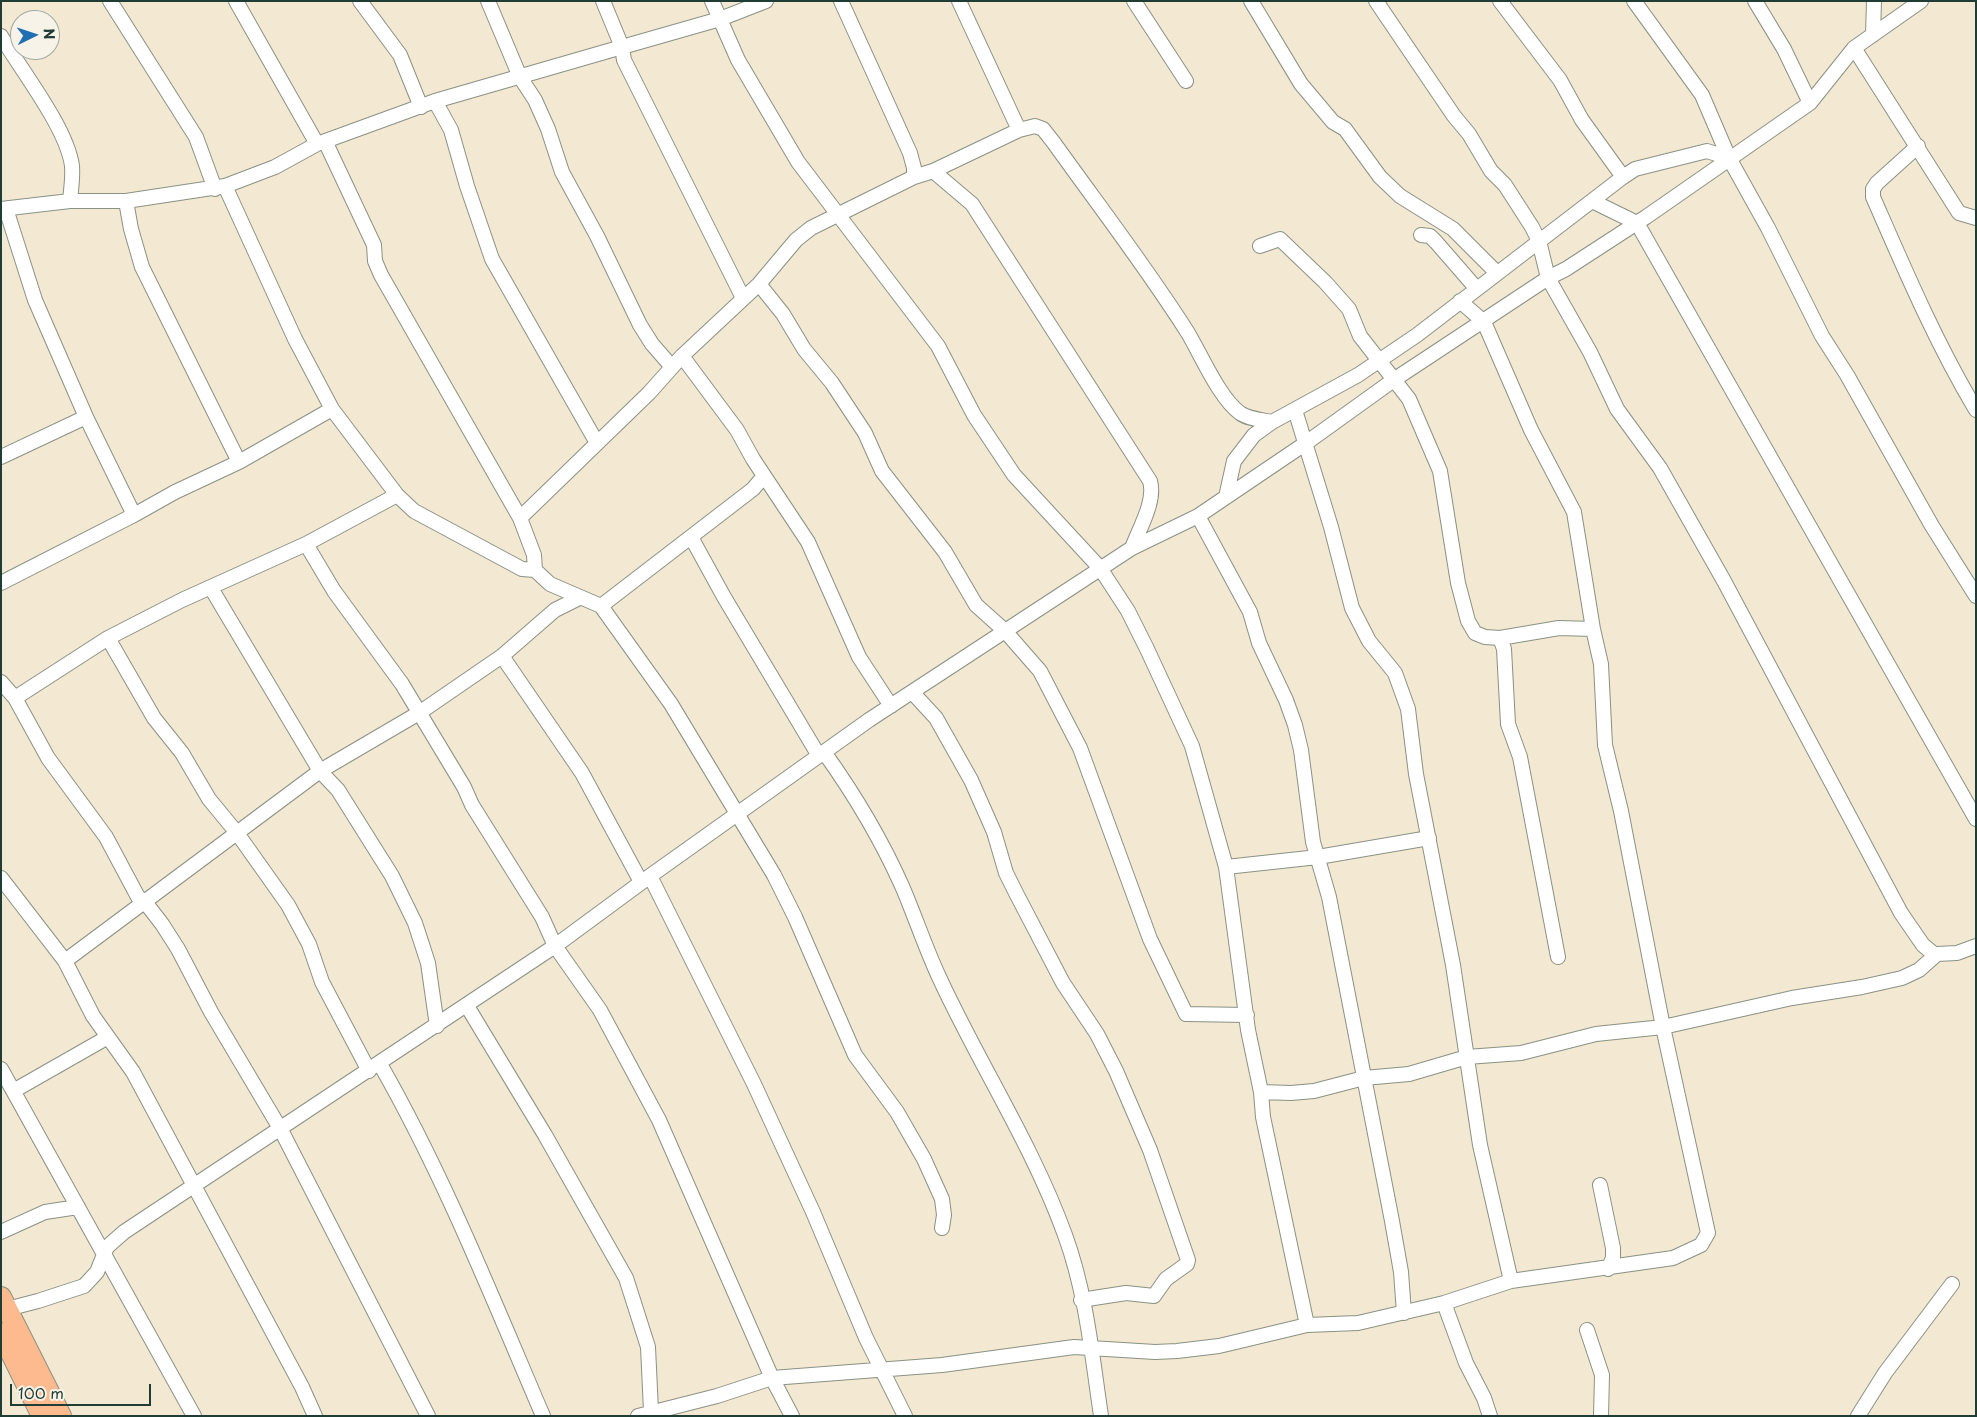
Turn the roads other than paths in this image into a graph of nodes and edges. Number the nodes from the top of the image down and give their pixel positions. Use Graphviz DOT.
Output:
graph roads {
  1 [pos="110,1"];
  2 [pos="236,1"];
  3 [pos="360,1"];
  4 [pos="488,1"];
  5 [pos="603,1"];
  6 [pos="712,1"];
  7 [pos="766,1"];
  8 [pos="841,1"];
  9 [pos="959,1"];
  10 [pos="1134,1"];
  11 [pos="1251,1"];
  12 [pos="1376,1"];
  13 [pos="1500,1"];
  14 [pos="1634,1"];
  15 [pos="1755,1"];
  16 [pos="1874,1"];
  17 [pos="1921,1"];
  18 [pos="720,19"];
  19 [pos="1873,35"];
  20 [pos="1,36"];
  21 [pos="622,47"];
  22 [pos="1854,48"];
  23 [pos="520,77"];
  24 [pos="1186,82"];
  25 [pos="435,101"];
  26 [pos="1810,103"];
  27 [pos="421,106"];
  28 [pos="1018,130"];
  29 [pos="321,142"];
  30 [pos="1918,146"];
  31 [pos="1729,158"];
  32 [pos="933,171"];
  33 [pos="914,177"];
  34 [pos="1623,177"];
  35 [pos="220,188"];
  36 [pos="70,201"];
  37 [pos="1592,201"];
  38 [pos="126,202"];
  39 [pos="4,209"];
  40 [pos="838,215"];
  41 [pos="1976,218"];
  42 [pos="1636,223"];
  43 [pos="1421,235"];
  44 [pos="1539,241"];
  45 [pos="1260,246"];
  46 [pos="1496,272"];
  47 [pos="1548,278"];
  48 [pos="759,284"];
  49 [pos="1476,288"];
  50 [pos="743,298"];
  51 [pos="1460,301"];
  52 [pos="1484,322"];
  53 [pos="682,356"];
  54 [pos="1379,361"];
  55 [pos="672,367"];
  56 [pos="1395,379"];
  57 [pos="332,409"];
  58 [pos="1295,410"];
  59 [pos="1976,410"];
  60 [pos="86,416"];
  61 [pos="1272,422"];
  62 [pos="597,443"];
  63 [pos="1306,444"];
  64 [pos="1,458"];
  65 [pos="239,462"];
  66 [pos="764,476"];
  67 [pos="397,495"];
  68 [pos="1226,497"];
  69 [pos="134,515"];
  70 [pos="1198,516"];
  71 [pos="520,518"];
  72 [pos="691,536"];
  73 [pos="306,544"];
  74 [pos="1132,548"];
  75 [pos="1100,568"];
  76 [pos="534,570"];
  77 [pos="1,583"];
  78 [pos="550,584"];
  79 [pos="211,588"];
  80 [pos="1976,596"];
  81 [pos="579,598"];
  82 [pos="601,606"];
  83 [pos="555,610"];
  84 [pos="1593,629"];
  85 [pos="1005,631"];
  86 [pos="108,638"];
  87 [pos="1500,638"];
  88 [pos="502,656"];
  89 [pos="1,682"];
  90 [pos="912,692"];
  91 [pos="14,698"];
  92 [pos="891,706"];
  93 [pos="419,713"];
  94 [pos="822,754"];
  95 [pos="320,771"];
  96 [pos="738,813"];
  97 [pos="1976,819"];
  98 [pos="237,832"];
  99 [pos="1429,838"];
  100 [pos="1318,856"];
  101 [pos="1226,868"];
  102 [pos="1,878"];
  103 [pos="645,879"];
  104 [pos="145,902"];
  105 [pos="555,946"];
  106 [pos="1976,946"];
  107 [pos="1935,955"];
  108 [pos="1558,957"];
  109 [pos="65,961"];
  110 [pos="467,1006"];
  111 [pos="1247,1015"];
  112 [pos="437,1026"];
  113 [pos="1663,1027"];
  114 [pos="108,1037"];
  115 [pos="1467,1057"];
  116 [pos="374,1068"];
  117 [pos="1,1069"];
  118 [pos="1364,1078"];
  119 [pos="14,1090"];
  120 [pos="1261,1092"];
  121 [pos="281,1130"];
  122 [pos="1600,1185"];
  123 [pos="196,1186"];
  124 [pos="78,1207"];
  125 [pos="942,1228"];
  126 [pos="1,1232"];
  127 [pos="102,1254"];
  128 [pos="1608,1269"];
  129 [pos="1511,1281"];
  130 [pos="1952,1284"];
  131 [pos="1081,1300"];
  132 [pos="4,1303"];
  133 [pos="1444,1303"];
  134 [pos="1404,1313"];
  135 [pos="1307,1325"];
  136 [pos="1587,1330"];
  137 [pos="1,1333"];
  138 [pos="1092,1348"];
  139 [pos="883,1371"];
  140 [pos="772,1378"];
  141 [pos="648,1414"];
  142 [pos="42,1416"];
  143 [pos="62,1416"];
  144 [pos="194,1416"];
  145 [pos="314,1416"];
  146 [pos="428,1416"];
  147 [pos="543,1416"];
  148 [pos="792,1416"];
  149 [pos="905,1416"];
  150 [pos="1101,1416"];
  151 [pos="1490,1416"];
  152 [pos="1601,1416"];
  153 [pos="1858,1416"];
  1 -- 35 [label="street"];
  2 -- 29 [label="street"];
  3 -- 27 [label="street"];
  4 -- 23 [label="street"];
  5 -- 21 [label="street"];
  6 -- 18 [label="street"];
  7 -- 18 [label="street"];
  8 -- 33 [label="street"];
  9 -- 28 [label="street"];
  10 -- 24 [label="street"];
  11 -- 46 [label="street"];
  12 -- 44 [label="street"];
  13 -- 34 [label="street"];
  14 -- 31 [label="street"];
  15 -- 26 [label="street"];
  16 -- 19 [label="street"];
  17 -- 19 [label="street"];
  18 -- 21 [label="street"];
  18 -- 40 [label="street"];
  19 -- 22 [label="street"];
  20 -- 36 [label="street"];
  21 -- 23 [label="street"];
  21 -- 50 [label="street"];
  22 -- 26 [label="street"];
  22 -- 30 [label="street"];
  23 -- 25 [label="street"];
  23 -- 55 [label="street"];
  25 -- 27 [label="street"];
  25 -- 62 [label="street"];
  26 -- 31 [label="street"];
  27 -- 29 [label="street"];
  28 -- 32 [label="street"];
  28 -- 61 [label="street"];
  29 -- 35 [label="street"];
  29 -- 71 [label="street"];
  30 -- 41 [label="street"];
  30 -- 59 [label="street"];
  31 -- 34 [label="street"];
  31 -- 42 [label="street"];
  31 -- 80 [label="street"];
  32 -- 33 [label="street"];
  32 -- 74 [label="street"];
  33 -- 40 [label="street"];
  34 -- 37 [label="street"];
  35 -- 38 [label="street"];
  35 -- 57 [label="street"];
  36 -- 38 [label="street"];
  36 -- 39 [label="street"];
  37 -- 42 [label="street"];
  37 -- 44 [label="street"];
  38 -- 65 [label="street"];
  39 -- 60 [label="street"];
  40 -- 48 [label="street"];
  40 -- 75 [label="street"];
  42 -- 47 [label="street"];
  42 -- 97 [label="street"];
  43 -- 49 [label="street"];
  44 -- 46 [label="street"];
  44 -- 47 [label="street"];
  45 -- 54 [label="street"];
  46 -- 49 [label="street"];
  47 -- 52 [label="street"];
  47 -- 107 [label="street"];
  48 -- 50 [label="street"];
  48 -- 85 [label="street"];
  49 -- 51 [label="street"];
  50 -- 53 [label="street"];
  51 -- 52 [label="street"];
  51 -- 54 [label="street"];
  52 -- 56 [label="street"];
  52 -- 84 [label="street"];
  53 -- 55 [label="street"];
  53 -- 66 [label="street"];
  54 -- 56 [label="street"];
  54 -- 58 [label="street"];
  55 -- 62 [label="street"];
  56 -- 63 [label="street"];
  56 -- 87 [label="street"];
  57 -- 65 [label="street"];
  57 -- 67 [label="street"];
  58 -- 61 [label="street"];
  58 -- 63 [label="street"];
  60 -- 64 [label="street"];
  60 -- 69 [label="street"];
  61 -- 68 [label="street"];
  62 -- 71 [label="street"];
  63 -- 68 [label="street"];
  63 -- 99 [label="street"];
  65 -- 69 [label="street"];
  66 -- 72 [label="street"];
  66 -- 92 [label="street"];
  67 -- 73 [label="street"];
  67 -- 76 [label="street"];
  68 -- 70 [label="street"];
  69 -- 77 [label="street"];
  70 -- 74 [label="street"];
  70 -- 100 [label="street"];
  71 -- 76 [label="street"];
  72 -- 82 [label="street"];
  72 -- 94 [label="street"];
  73 -- 79 [label="street"];
  73 -- 93 [label="street"];
  74 -- 75 [label="street"];
  75 -- 85 [label="street"];
  75 -- 101 [label="street"];
  76 -- 78 [label="street"];
  78 -- 81 [label="street"];
  78 -- 83 [label="street"];
  79 -- 86 [label="street"];
  79 -- 95 [label="street"];
  81 -- 82 [label="street"];
  81 -- 83 [label="street"];
  82 -- 96 [label="street"];
  83 -- 88 [label="street"];
  84 -- 87 [label="street"];
  84 -- 113 [label="street"];
  85 -- 90 [label="street"];
  85 -- 111 [label="street"];
  86 -- 91 [label="street"];
  86 -- 98 [label="street"];
  87 -- 108 [label="street"];
  88 -- 93 [label="street"];
  88 -- 103 [label="street"];
  89 -- 91 [label="street"];
  90 -- 92 [label="street"];
  90 -- 131 [label="street"];
  91 -- 104 [label="street"];
  92 -- 94 [label="street"];
  93 -- 95 [label="street"];
  93 -- 105 [label="street"];
  94 -- 96 [label="street"];
  94 -- 131 [label="street"];
  95 -- 98 [label="street"];
  95 -- 112 [label="street"];
  96 -- 103 [label="street"];
  96 -- 125 [label="street"];
  98 -- 104 [label="street"];
  98 -- 116 [label="street"];
  99 -- 100 [label="street"];
  99 -- 115 [label="street"];
  100 -- 101 [label="street"];
  100 -- 118 [label="street"];
  101 -- 111 [label="street"];
  102 -- 109 [label="street"];
  103 -- 105 [label="street"];
  103 -- 139 [label="street"];
  104 -- 109 [label="street"];
  104 -- 121 [label="street"];
  105 -- 110 [label="street"];
  105 -- 140 [label="street"];
  106 -- 107 [label="street"];
  107 -- 113 [label="street"];
  109 -- 114 [label="street"];
  110 -- 112 [label="street"];
  110 -- 141 [label="street"];
  111 -- 120 [label="street"];
  112 -- 116 [label="street"];
  113 -- 115 [label="street"];
  113 -- 128 [label="street"];
  114 -- 119 [label="street"];
  114 -- 123 [label="street"];
  115 -- 118 [label="street"];
  115 -- 129 [label="street"];
  116 -- 121 [label="street"];
  116 -- 147 [label="street"];
  117 -- 119 [label="street"];
  118 -- 120 [label="street"];
  118 -- 134 [label="street"];
  119 -- 124 [label="street"];
  120 -- 135 [label="street"];
  121 -- 123 [label="street"];
  121 -- 146 [label="street"];
  122 -- 128 [label="street"];
  123 -- 127 [label="street"];
  123 -- 145 [label="street"];
  124 -- 126 [label="street"];
  124 -- 127 [label="street"];
  127 -- 132 [label="street"];
  127 -- 144 [label="street"];
  128 -- 129 [label="street"];
  129 -- 133 [label="street"];
  130 -- 153 [label="street"];
  131 -- 138 [label="street"];
  132 -- 143 [label="highway"];
  133 -- 134 [label="street"];
  133 -- 151 [label="street"];
  134 -- 135 [label="street"];
  135 -- 138 [label="street"];
  136 -- 152 [label="street"];
  137 -- 142 [label="highway"];
  138 -- 139 [label="street"];
  138 -- 150 [label="street"];
  139 -- 140 [label="street"];
  139 -- 149 [label="street"];
  140 -- 141 [label="street"];
  140 -- 148 [label="street"];
}
